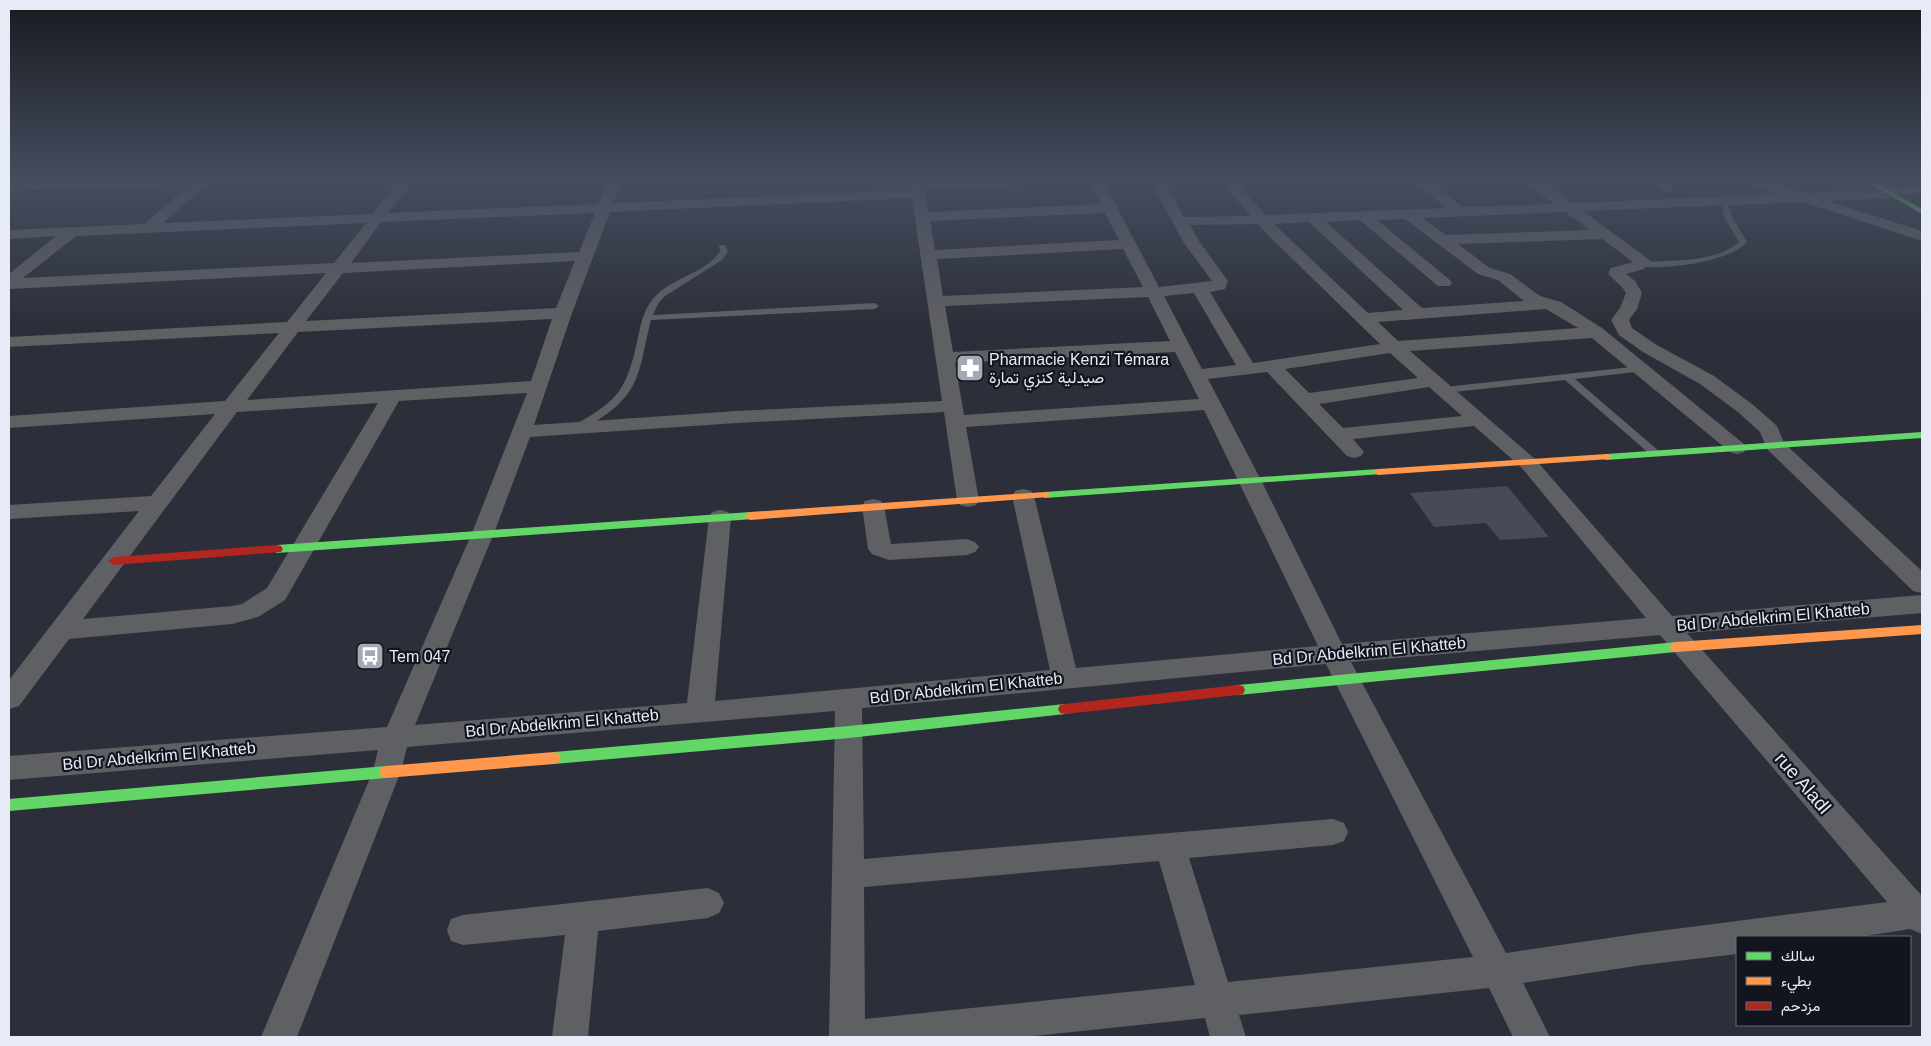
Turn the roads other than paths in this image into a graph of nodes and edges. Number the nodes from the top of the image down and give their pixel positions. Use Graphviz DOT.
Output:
graph roads {
  1 [pos="148,228"];
  2 [pos="152,228"];
  3 [pos="369,228"];
  4 [pos="597,228"];
  5 [pos="924,228"];
  6 [pos="1120,228"];
  7 [pos="1184,228"];
  8 [pos="1271,228"];
  9 [pos="1324,228"];
  10 [pos="1378,228"];
  11 [pos="1428,228"];
  12 [pos="1598,228"];
  13 [pos="1734,228"];
  14 [pos="1897,228"];
  15 [pos="72,231"];
  16 [pos="9,234"];
  17 [pos="1607,234"];
  18 [pos="1922,236"];
  19 [pos="1445,240"];
  20 [pos="1128,244"];
  21 [pos="722,247"];
  22 [pos="928,255"];
  23 [pos="585,256"];
  24 [pos="1643,264"];
  25 [pos="338,269"];
  26 [pos="9,283"];
  27 [pos="1444,283"];
  28 [pos="1199,288"];
  29 [pos="1153,292"];
  30 [pos="936,301"];
  31 [pos="1545,304"];
  32 [pos="875,306"];
  33 [pos="563,313"];
  34 [pos="1418,314"];
  35 [pos="647,318"];
  36 [pos="1364,318"];
  37 [pos="291,327"];
  38 [pos="1596,332"];
  39 [pos="9,342"];
  40 [pos="1181,346"];
  41 [pos="1394,347"];
  42 [pos="945,358"];
  43 [pos="1272,366"];
  44 [pos="1248,369"];
  45 [pos="1641,369"];
  46 [pos="1196,375"];
  47 [pos="1567,377"];
  48 [pos="1439,385"];
  49 [pos="539,386"];
  50 [pos="392,396"];
  51 [pos="1304,400"];
  52 [pos="1211,404"];
  53 [pos="231,406"];
  54 [pos="954,414"];
  55 [pos="1478,420"];
  56 [pos="9,422"];
  57 [pos="577,428"];
  58 [pos="522,432"];
  59 [pos="1337,435"];
  60 [pos="1922,435"];
  61 [pos="1774,446"];
  62 [pos="1737,448"];
  63 [pos="1354,452"];
  64 [pos="1656,454"];
  65 [pos="1528,463"];
  66 [pos="1250,480"];
  67 [pos="1023,496"];
  68 [pos="968,500"];
  69 [pos="157,502"];
  70 [pos="873,506"];
  71 [pos="9,512"];
  72 [pos="720,517"];
  73 [pos="483,533"];
  74 [pos="305,547"];
  75 [pos="967,547"];
  76 [pos="114,561"];
  77 [pos="1922,585"];
  78 [pos="1922,604"];
  79 [pos="1922,629"];
  80 [pos="62,630"];
  81 [pos="1675,636"];
  82 [pos="1340,666"];
  83 [pos="1065,678"];
  84 [pos="9,699"];
  85 [pos="848,699"];
  86 [pos="700,713"];
  87 [pos="850,732"];
  88 [pos="396,737"];
  89 [pos="9,768"];
  90 [pos="387,771"];
  91 [pos="9,805"];
  92 [pos="1333,832"];
  93 [pos="1170,845"];
  94 [pos="848,874"];
  95 [pos="708,903"];
  96 [pos="1920,915"];
  97 [pos="583,918"];
  98 [pos="463,930"];
  99 [pos="1748,936"];
  100 [pos="1736,937"];
  101 [pos="1497,970"];
  102 [pos="1216,1000"];
  103 [pos="279,1037"];
  104 [pos="570,1037"];
  105 [pos="846,1037"];
  106 [pos="858,1037"];
  107 [pos="1228,1037"];
  108 [pos="1532,1037"];
  1 -- 2 [label="street"];
  1 -- 15 [label="street"];
  3 -- 25 [label="street"];
  4 -- 23 [label="street"];
  5 -- 22 [label="street"];
  6 -- 20 [label="street"];
  7 -- 28 [label="street"];
  8 -- 36 [label="street, rue Aladl"];
  9 -- 34 [label="street"];
  10 -- 27 [label="street"];
  11 -- 19 [label="street"];
  12 -- 17 [label="street"];
  13 -- 24 [label="lane"];
  14 -- 18 [label="street"];
  15 -- 16 [label="street"];
  15 -- 26 [label="street"];
  17 -- 19 [label="street"];
  17 -- 24 [label="street"];
  19 -- 31 [label="street"];
  20 -- 22 [label="street"];
  20 -- 29 [label="street"];
  21 -- 35 [label="lane"];
  22 -- 30 [label="street"];
  23 -- 25 [label="street"];
  23 -- 33 [label="street"];
  24 -- 61 [label="street"];
  25 -- 26 [label="street"];
  25 -- 37 [label="street"];
  28 -- 29 [label="street"];
  28 -- 44 [label="street"];
  29 -- 30 [label="street"];
  29 -- 40 [label="street"];
  30 -- 42 [label="street"];
  31 -- 34 [label="street"];
  31 -- 38 [label="street"];
  32 -- 35 [label="lane"];
  33 -- 37 [label="street"];
  33 -- 49 [label="street"];
  34 -- 36 [label="street"];
  35 -- 57 [label="lane"];
  36 -- 41 [label="street, rue Aladl"];
  37 -- 39 [label="street"];
  37 -- 53 [label="street"];
  38 -- 41 [label="street"];
  38 -- 45 [label="street"];
  40 -- 42 [label="street"];
  40 -- 46 [label="street"];
  41 -- 43 [label="street"];
  41 -- 48 [label="street, rue Aladl"];
  42 -- 54 [label="street"];
  43 -- 44 [label="street"];
  43 -- 51 [label="street"];
  44 -- 46 [label="street"];
  45 -- 47 [label="lane"];
  45 -- 62 [label="street"];
  46 -- 52 [label="street"];
  47 -- 48 [label="lane"];
  47 -- 64 [label="lane"];
  48 -- 51 [label="street"];
  48 -- 55 [label="street, rue Aladl"];
  49 -- 50 [label="street"];
  49 -- 58 [label="street"];
  50 -- 53 [label="street"];
  50 -- 74 [label="street"];
  51 -- 59 [label="street"];
  52 -- 54 [label="street"];
  52 -- 66 [label="street"];
  53 -- 56 [label="street"];
  53 -- 69 [label="street"];
  54 -- 57 [label="street"];
  54 -- 68 [label="street"];
  55 -- 59 [label="street"];
  55 -- 65 [label="street, rue Aladl"];
  57 -- 58 [label="street"];
  58 -- 73 [label="street"];
  59 -- 63 [label="street"];
  60 -- 61 [label="street"];
  61 -- 62 [label="street"];
  61 -- 77 [label="street"];
  62 -- 64 [label="street"];
  64 -- 65 [label="street"];
  65 -- 66 [label="street"];
  65 -- 81 [label="street, rue Aladl"];
  66 -- 67 [label="street"];
  66 -- 82 [label="street"];
  67 -- 68 [label="street"];
  67 -- 83 [label="street"];
  68 -- 70 [label="street"];
  69 -- 71 [label="street"];
  69 -- 76 [label="street"];
  70 -- 72 [label="street"];
  70 -- 75 [label="street"];
  72 -- 73 [label="street"];
  72 -- 86 [label="street"];
  73 -- 74 [label="street"];
  73 -- 88 [label="street"];
  74 -- 76 [label="street"];
  74 -- 80 [label="street"];
  76 -- 80 [label="street"];
  78 -- 81 [label="street, Bd Dr Abdelkrim El Khatteb"];
  79 -- 81 [label="street"];
  80 -- 84 [label="street"];
  81 -- 82 [label="street, Bd Dr Abdelkrim El Khatteb"];
  81 -- 96 [label="street, rue Aladl"];
  82 -- 83 [label="street, Bd Dr Abdelkrim El Khatteb"];
  82 -- 87 [label="street"];
  82 -- 101 [label="street"];
  83 -- 85 [label="street, Bd Dr Abdelkrim El Khatteb"];
  85 -- 86 [label="street, Bd Dr Abdelkrim El Khatteb"];
  85 -- 87 [label="street"];
  86 -- 88 [label="street, Bd Dr Abdelkrim El Khatteb"];
  87 -- 90 [label="street"];
  87 -- 94 [label="street"];
  88 -- 89 [label="street, Bd Dr Abdelkrim El Khatteb"];
  88 -- 90 [label="street"];
  90 -- 91 [label="street"];
  90 -- 103 [label="street"];
  92 -- 93 [label="street"];
  93 -- 94 [label="street"];
  93 -- 102 [label="street"];
  94 -- 105 [label="street"];
  95 -- 97 [label="street"];
  96 -- 99 [label="street"];
  97 -- 98 [label="street"];
  97 -- 104 [label="street"];
  100 -- 101 [label="street"];
  101 -- 102 [label="street"];
  101 -- 108 [label="street"];
  102 -- 106 [label="street"];
  102 -- 107 [label="street"];
}
